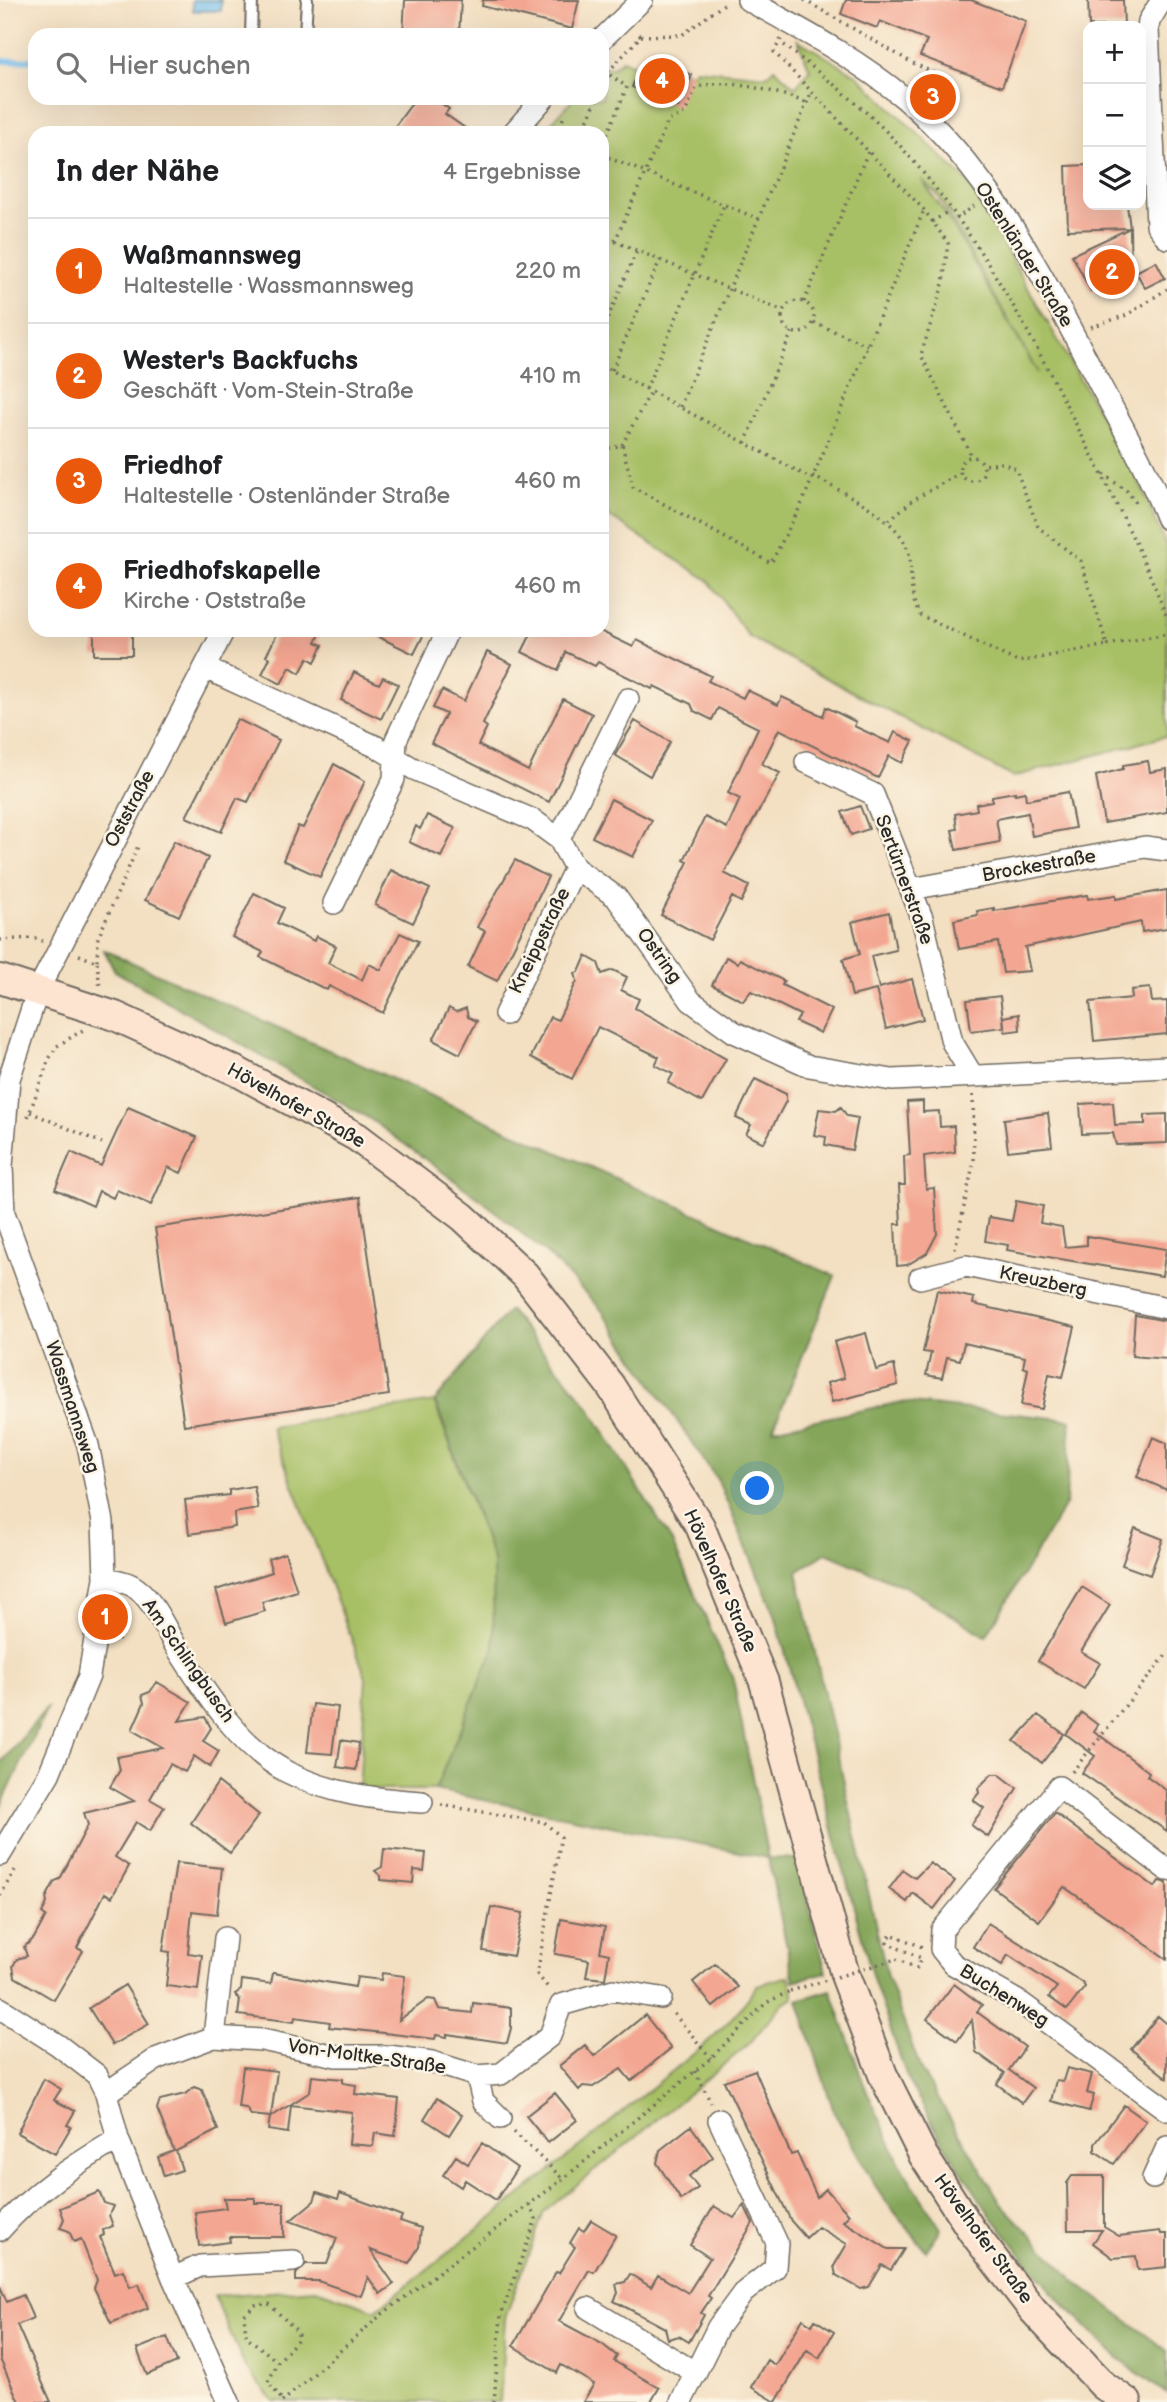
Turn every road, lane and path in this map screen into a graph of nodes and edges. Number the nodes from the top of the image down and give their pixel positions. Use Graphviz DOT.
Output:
graph roads {
  1 [pos="252,0"];
  2 [pos="307,0"];
  3 [pos="642,0"];
  4 [pos="748,0"];
  5 [pos="804,0"];
  6 [pos="1162,0"];
  7 [pos="724,4"];
  8 [pos="632,27"];
  9 [pos="251,28"];
  10 [pos="305,28"];
  11 [pos="609,32"];
  12 [pos="784,32"];
  13 [pos="641,36"];
  14 [pos="609,71"];
  15 [pos="609,74"];
  16 [pos="946,79"];
  17 [pos="811,93"];
  18 [pos="807,103"];
  19 [pos="538,105"];
  20 [pos="594,105"];
  21 [pos="565,114"];
  22 [pos="519,126"];
  23 [pos="560,126"];
  24 [pos="585,126"];
  25 [pos="609,130"];
  26 [pos="868,152"];
  27 [pos="609,158"];
  28 [pos="645,173"];
  29 [pos="724,205"];
  30 [pos="924,210"];
  31 [pos="950,210"];
  32 [pos="965,212"];
  33 [pos="759,219"];
  34 [pos="956,219"];
  35 [pos="932,222"];
  36 [pos="1167,238"];
  37 [pos="609,240"];
  38 [pos="615,241"];
  39 [pos="638,251"];
  40 [pos="660,260"];
  41 [pos="695,274"];
  42 [pos="729,289"];
  43 [pos="1167,289"];
  44 [pos="804,303"];
  45 [pos="782,311"];
  46 [pos="609,315"];
  47 [pos="813,323"];
  48 [pos="792,332"];
  49 [pos="1073,334"];
  50 [pos="867,345"];
  51 [pos="609,368"];
  52 [pos="612,370"];
  53 [pos="646,389"];
  54 [pos="651,391"];
  55 [pos="680,407"];
  56 [pos="745,443"];
  57 [pos="622,445"];
  58 [pos="609,448"];
  59 [pos="972,457"];
  60 [pos="983,465"];
  61 [pos="960,473"];
  62 [pos="1101,473"];
  63 [pos="812,478"];
  64 [pos="1158,506"];
  65 [pos="889,520"];
  66 [pos="1167,618"];
  67 [pos="1167,634"];
  68 [pos="220,637"];
  69 [pos="445,637"];
  70 [pos="1107,645"];
  71 [pos="205,668"];
  72 [pos="628,699"];
  73 [pos="397,760"];
  74 [pos="806,762"];
  75 [pos="559,839"];
  76 [pos="1167,850"];
  77 [pos="575,868"];
  78 [pos="912,889"];
  79 [pos="334,903"];
  80 [pos="0,940"];
  81 [pos="60,947"];
  82 [pos="0,979"];
  83 [pos="38,990"];
  84 [pos="505,1014"];
  85 [pos="1167,1067"];
  86 [pos="972,1075"];
  87 [pos="7,1108"];
  88 [pos="103,1143"];
  89 [pos="951,1270"];
  90 [pos="920,1278"];
  91 [pos="1167,1308"];
  92 [pos="105,1578"];
  93 [pos="1167,1654"];
  94 [pos="1059,1787"];
  95 [pos="422,1802"];
  96 [pos="0,1855"];
  97 [pos="1167,1870"];
  98 [pos="225,1938"];
  99 [pos="941,1949"];
  100 [pos="661,1998"];
  101 [pos="562,2005"];
  102 [pos="0,2008"];
  103 [pos="214,2037"];
  104 [pos="710,2058"];
  105 [pos="695,2071"];
  106 [pos="477,2076"];
  107 [pos="106,2092"];
  108 [pos="1167,2110"];
  109 [pos="500,2118"];
  110 [pos="719,2120"];
  111 [pos="118,2139"];
  112 [pos="1167,2147"];
  113 [pos="1153,2178"];
  114 [pos="563,2179"];
  115 [pos="528,2205"];
  116 [pos="0,2230"];
  117 [pos="294,2261"];
  118 [pos="173,2278"];
  119 [pos="588,2308"];
  120 [pos="278,2362"];
  121 [pos="696,2373"];
  122 [pos="229,2402"];
  123 [pos="283,2402"];
  124 [pos="494,2402"];
  125 [pos="681,2402"];
  126 [pos="1126,2402"];
  1 -- 9 [label="lane"];
  2 -- 10 [label="lane"];
  3 -- 11 [label="street"];
  4 -- 12 [label="street, Ostenländer Straße"];
  5 -- 16 [label="path"];
  6 -- 36 [label="street"];
  7 -- 13 [label="path"];
  8 -- 13 [label="path"];
  12 -- 17 [label="path"];
  12 -- 31 [label="path"];
  12 -- 49 [label="street, Ostenländer Straße"];
  13 -- 14 [label="path"];
  15 -- 25 [label="path"];
  17 -- 18 [label="path"];
  17 -- 26 [label="path"];
  18 -- 28 [label="path"];
  18 -- 33 [label="path"];
  19 -- 22 [label="street"];
  20 -- 24 [label="path"];
  21 -- 23 [label="path"];
  26 -- 30 [label="path"];
  26 -- 44 [label="path"];
  27 -- 28 [label="path"];
  28 -- 29 [label="path"];
  28 -- 38 [label="path"];
  29 -- 33 [label="path"];
  29 -- 41 [label="path"];
  30 -- 35 [label="path"];
  30 -- 50 [label="path"];
  31 -- 34 [label="path"];
  31 -- 35 [label="path"];
  32 -- 34 [label="path"];
  33 -- 42 [label="path"];
  34 -- 62 [label="path"];
  35 -- 59 [label="path"];
  37 -- 38 [label="path"];
  38 -- 39 [label="path"];
  39 -- 40 [label="path"];
  39 -- 46 [label="path"];
  40 -- 41 [label="path"];
  40 -- 52 [label="path"];
  41 -- 42 [label="path"];
  41 -- 53 [label="path"];
  42 -- 45 [label="path"];
  42 -- 55 [label="path"];
  43 -- 49 [label="path"];
  44 -- 45 [label="path"];
  44 -- 47 [label="path"];
  45 -- 48 [label="path"];
  47 -- 48 [label="path"];
  47 -- 50 [label="path"];
  48 -- 56 [label="path"];
  49 -- 64 [label="street, Ostenländer Straße"];
  50 -- 63 [label="path"];
  51 -- 52 [label="path"];
  52 -- 53 [label="path"];
  53 -- 54 [label="path"];
  54 -- 55 [label="path"];
  54 -- 57 [label="path"];
  55 -- 56 [label="path"];
  56 -- 63 [label="path"];
  57 -- 58 [label="path"];
  57 -- 63 [label="path"];
  59 -- 60 [label="path"];
  59 -- 61 [label="path"];
  60 -- 61 [label="path"];
  60 -- 70 [label="path"];
  61 -- 65 [label="path"];
  62 -- 64 [label="path"];
  62 -- 66 [label="path"];
  63 -- 65 [label="path"];
  65 -- 70 [label="path"];
  67 -- 70 [label="path"];
  68 -- 71 [label="street, Oststraße"];
  69 -- 73 [label="street"];
  71 -- 73 [label="street, Ostring"];
  71 -- 81 [label="street, Oststraße"];
  72 -- 75 [label="street"];
  73 -- 75 [label="street, Ostring"];
  73 -- 79 [label="street"];
  74 -- 78 [label="street, Sertürnerstraße"];
  75 -- 77 [label="street, Ostring"];
  76 -- 78 [label="street, Brockestraße"];
  77 -- 84 [label="street, Kneippstraße"];
  77 -- 86 [label="street, Ostring"];
  78 -- 86 [label="street, Sertürnerstraße"];
  80 -- 81 [label="path"];
  81 -- 83 [label="street, Oststraße"];
  82 -- 83 [label="main road, Hövelhofer Straße"];
  83 -- 87 [label="street, Wassmannsweg"];
  83 -- 126 [label="main road, Hövelhofer Straße"];
  85 -- 86 [label="street, Ostring"];
  86 -- 89 [label="path"];
  87 -- 88 [label="path"];
  87 -- 92 [label="street, Wassmannsweg"];
  89 -- 90 [label="street, Kreuzberg"];
  89 -- 91 [label="street, Kreuzberg"];
  92 -- 95 [label="street, Am Schlingbusch"];
  92 -- 96 [label="street, Wassmannsweg"];
  93 -- 94 [label="path"];
  94 -- 97 [label="street"];
  94 -- 99 [label="street, Buchenweg"];
  95 -- 101 [label="path"];
  98 -- 103 [label="street"];
  99 -- 104 [label="path, bridge"];
  99 -- 108 [label="street, Buchenweg"];
  100 -- 101 [label="street"];
  100 -- 104 [label="path"];
  101 -- 106 [label="street, Von-Moltke-Straße"];
  102 -- 107 [label="street"];
  103 -- 106 [label="street, Von-Moltke-Straße"];
  103 -- 107 [label="street, Von-Moltke-Straße"];
  104 -- 105 [label="path"];
  105 -- 110 [label="path"];
  105 -- 114 [label="path"];
  106 -- 109 [label="street"];
  107 -- 111 [label="street"];
  109 -- 114 [label="path"];
  110 -- 121 [label="street"];
  111 -- 116 [label="street"];
  111 -- 118 [label="street"];
  112 -- 113 [label="street"];
  114 -- 115 [label="path"];
  115 -- 123 [label="path"];
  115 -- 124 [label="path"];
  117 -- 118 [label="street"];
  118 -- 122 [label="street"];
  119 -- 121 [label="street"];
  120 -- 120 [label="path"];
  120 -- 123 [label="path"];
  121 -- 125 [label="street"];
}
